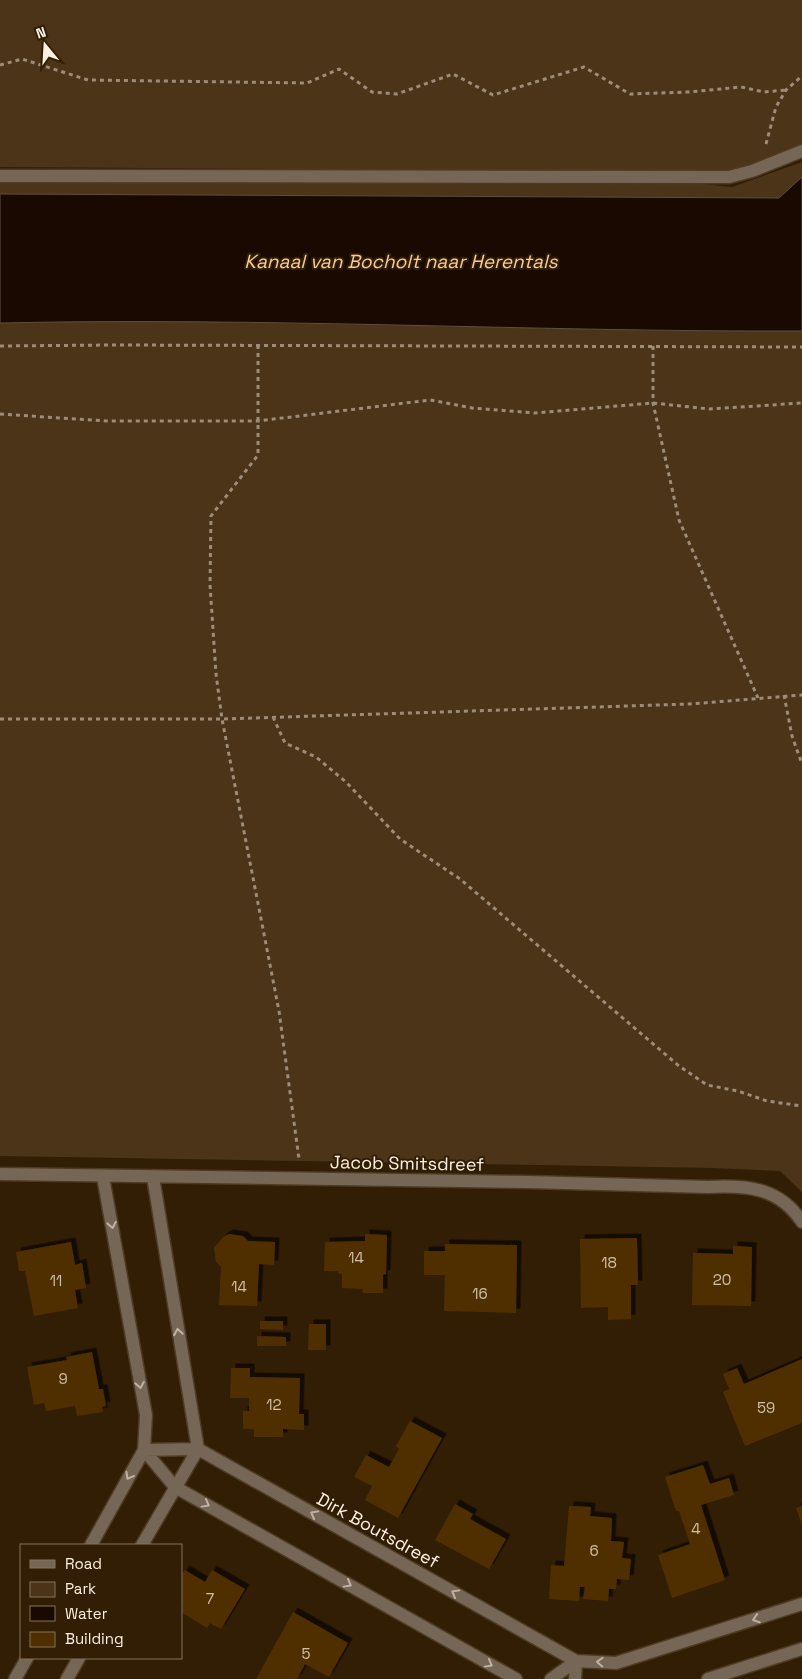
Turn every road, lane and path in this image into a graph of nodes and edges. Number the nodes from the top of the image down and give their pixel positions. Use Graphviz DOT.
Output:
graph roads {
  1 [pos="0,65"];
  2 [pos="802,76"];
  3 [pos="786,90"];
  4 [pos="802,151"];
  5 [pos="752,171"];
  6 [pos="0,176"];
  7 [pos="258,345"];
  8 [pos="0,346"];
  9 [pos="652,346"];
  10 [pos="802,347"];
  11 [pos="653,403"];
  12 [pos="802,404"];
  13 [pos="0,414"];
  14 [pos="258,421"];
  15 [pos="784,695"];
  16 [pos="802,695"];
  17 [pos="758,698"];
  18 [pos="273,717"];
  19 [pos="0,719"];
  20 [pos="222,719"];
  21 [pos="802,764"];
  22 [pos="802,1106"];
  23 [pos="0,1174"];
  24 [pos="104,1177"];
  25 [pos="153,1177"];
  26 [pos="302,1180"];
  27 [pos="802,1222"];
  28 [pos="198,1449"];
  29 [pos="144,1450"];
  30 [pos="175,1487"];
  31 [pos="92,1544"];
  32 [pos="143,1544"];
  33 [pos="802,1604"];
  34 [pos="802,1649"];
  35 [pos="26,1659"];
  36 [pos="78,1659"];
  37 [pos="576,1661"];
  38 [pos="15,1679"];
  39 [pos="67,1679"];
  40 [pos="516,1679"];
  41 [pos="552,1679"];
  42 [pos="575,1679"];
  43 [pos="708,1679"];
  1 -- 3 [label="path"];
  2 -- 3 [label="path"];
  3 -- 5 [label="path"];
  4 -- 5 [label="street"];
  5 -- 6 [label="street"];
  7 -- 8 [label="path"];
  7 -- 9 [label="path"];
  7 -- 14 [label="path"];
  9 -- 10 [label="path"];
  9 -- 11 [label="path"];
  11 -- 12 [label="path"];
  11 -- 14 [label="path"];
  11 -- 17 [label="path"];
  13 -- 14 [label="path"];
  14 -- 20 [label="path"];
  15 -- 16 [label="path"];
  15 -- 17 [label="path"];
  15 -- 21 [label="path"];
  17 -- 18 [label="path"];
  18 -- 20 [label="path"];
  18 -- 22 [label="path"];
  19 -- 20 [label="path"];
  20 -- 26 [label="path"];
  23 -- 24 [label="street, Jacob Smitsdreef"];
  24 -- 25 [label="street, Jacob Smitsdreef"];
  24 -- 29 [label="street, one-way"];
  25 -- 26 [label="street, Jacob Smitsdreef"];
  28 -- 25 [label="street, one-way"];
  26 -- 27 [label="street, Jacob Smitsdreef"];
  28 -- 29 [label="street"];
  28 -- 30 [label="street"];
  37 -- 28 [label="street, Dirk Boutsdreef, one-way"];
  29 -- 30 [label="street"];
  29 -- 31 [label="street, one-way"];
  30 -- 32 [label="street"];
  30 -- 40 [label="street, one-way"];
  33 -- 37 [label="street, Dirk Boutsdreef, one-way"];
  34 -- 43 [label="street"];
  35 -- 38 [label="street"];
  36 -- 39 [label="street"];
  37 -- 41 [label="street"];
  37 -- 42 [label="street"];
}
